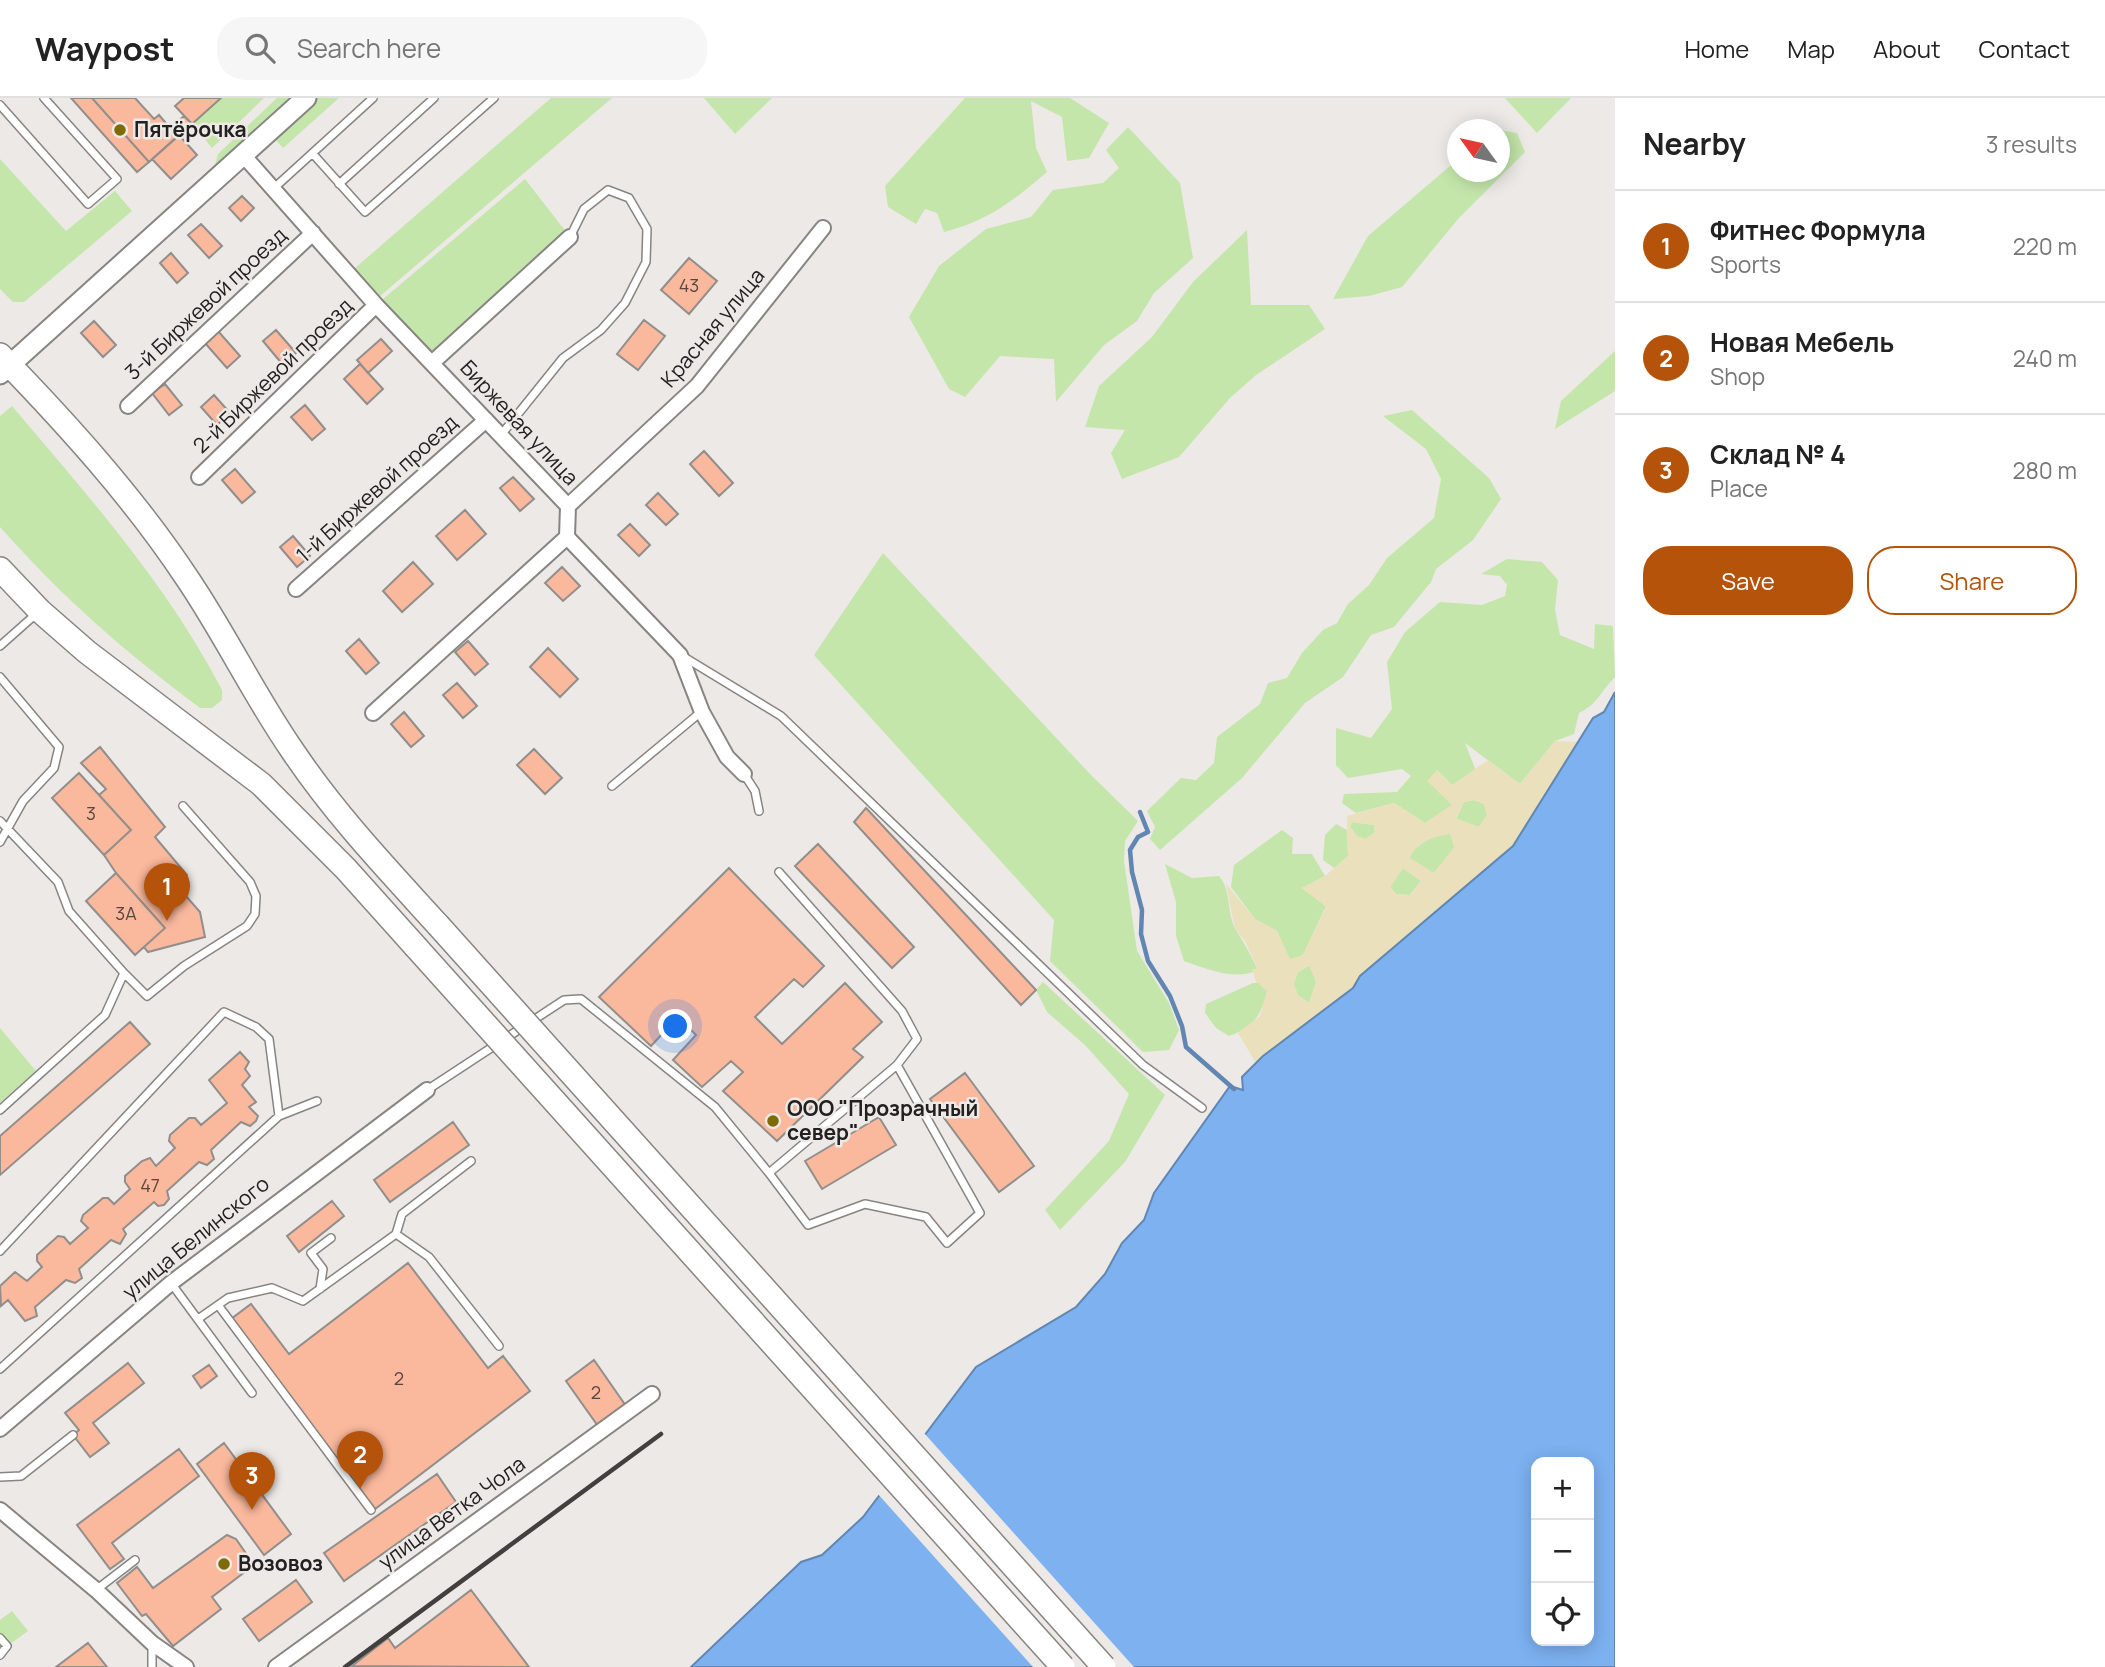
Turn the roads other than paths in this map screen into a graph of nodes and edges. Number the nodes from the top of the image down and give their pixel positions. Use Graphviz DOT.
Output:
graph roads {
  1 [pos="44,98"];
  2 [pos="306,98"];
  3 [pos="373,98"];
  4 [pos="434,98"];
  5 [pos="494,98"];
  6 [pos="0,105"];
  7 [pos="313,154"];
  8 [pos="244,156"];
  9 [pos="339,184"];
  10 [pos="273,189"];
  11 [pos="823,228"];
  12 [pos="313,233"];
  13 [pos="570,237"];
  14 [pos="376,305"];
  15 [pos="433,362"];
  16 [pos="3,365"];
  17 [pos="128,406"];
  18 [pos="486,420"];
  19 [pos="501,435"];
  20 [pos="199,477"];
  21 [pos="568,506"];
  22 [pos="567,537"];
  23 [pos="0,569"];
  24 [pos="296,589"];
  25 [pos="40,611"];
  26 [pos="0,646"];
  27 [pos="680,654"];
  28 [pos="0,677"];
  29 [pos="702,712"];
  30 [pos="373,713"];
  31 [pos="744,774"];
  32 [pos="612,786"];
  33 [pos="183,806"];
  34 [pos="759,811"];
  35 [pos="0,821"];
  36 [pos="7,829"];
  37 [pos="0,842"];
  38 [pos="779,872"];
  39 [pos="124,972"];
  40 [pos="897,1065"];
  41 [pos="427,1090"];
  42 [pos="317,1101"];
  43 [pos="1202,1108"];
  44 [pos="0,1110"];
  45 [pos="279,1116"];
  46 [pos="471,1161"];
  47 [pos="769,1173"];
  48 [pos="396,1234"];
  49 [pos="331,1238"];
  50 [pos="0,1251"];
  51 [pos="171,1283"];
  52 [pos="320,1289"];
  53 [pos="218,1305"];
  54 [pos="198,1319"];
  55 [pos="499,1346"];
  56 [pos="1,1365"];
  57 [pos="252,1393"];
  58 [pos="652,1394"];
  59 [pos="0,1429"];
  60 [pos="73,1435"];
  61 [pos="0,1477"];
  62 [pos="0,1510"];
  63 [pos="371,1510"];
  64 [pos="135,1560"];
  65 [pos="96,1590"];
  66 [pos="0,1638"];
  67 [pos="152,1643"];
  68 [pos="0,1655"];
  69 [pos="152,1667"];
  70 [pos="186,1667"];
  71 [pos="276,1667"];
  72 [pos="1063,1667"];
  73 [pos="1104,1667"];
  1 -- 6 [label="lane"];
  2 -- 8 [label="main road"];
  3 -- 7 [label="lane"];
  4 -- 9 [label="lane"];
  5 -- 9 [label="lane"];
  7 -- 9 [label="lane"];
  7 -- 10 [label="lane"];
  8 -- 10 [label="street, Биржевая улица"];
  8 -- 16 [label="main road"];
  10 -- 12 [label="street, Биржевая улица"];
  11 -- 21 [label="street, Красная улица"];
  12 -- 14 [label="street, Биржевая улица"];
  12 -- 17 [label="street, 3-й Биржевой проезд"];
  13 -- 15 [label="street"];
  13 -- 19 [label="lane"];
  14 -- 15 [label="street, Биржевая улица"];
  14 -- 20 [label="street, 2-й Биржевой проезд"];
  15 -- 18 [label="street, Биржевая улица"];
  16 -- 73 [label="main road, bridge"];
  18 -- 19 [label="street, Биржевая улица"];
  18 -- 24 [label="street, 1-й Биржевой проезд"];
  19 -- 21 [label="street, Биржевая улица"];
  21 -- 22 [label="street, Биржевая улица"];
  22 -- 27 [label="street"];
  22 -- 30 [label="street"];
  23 -- 25 [label="main road"];
  25 -- 26 [label="lane"];
  25 -- 72 [label="main road, bridge"];
  27 -- 29 [label="street"];
  27 -- 43 [label="lane"];
  28 -- 36 [label="lane"];
  29 -- 31 [label="street"];
  29 -- 32 [label="lane"];
  31 -- 34 [label="lane"];
  33 -- 39 [label="lane"];
  35 -- 36 [label="lane"];
  36 -- 37 [label="lane"];
  36 -- 39 [label="lane"];
  38 -- 40 [label="lane"];
  39 -- 44 [label="lane"];
  40 -- 47 [label="lane"];
  40 -- 47 [label="lane"];
  41 -- 47 [label="lane"];
  41 -- 51 [label="street, улица Белинского"];
  42 -- 45 [label="lane"];
  45 -- 50 [label="lane"];
  45 -- 56 [label="lane"];
  46 -- 48 [label="lane"];
  48 -- 52 [label="lane"];
  48 -- 55 [label="lane"];
  49 -- 52 [label="lane"];
  51 -- 54 [label="lane"];
  51 -- 59 [label="street, улица Белинского"];
  52 -- 53 [label="lane"];
  53 -- 54 [label="lane"];
  53 -- 63 [label="lane"];
  54 -- 57 [label="lane"];
  58 -- 71 [label="street, улица Ветка Чола"];
  60 -- 61 [label="lane"];
  62 -- 65 [label="street"];
  64 -- 65 [label="lane"];
  65 -- 67 [label="street"];
  66 -- 68 [label="lane"];
  67 -- 69 [label="lane"];
  67 -- 70 [label="street"];
}
